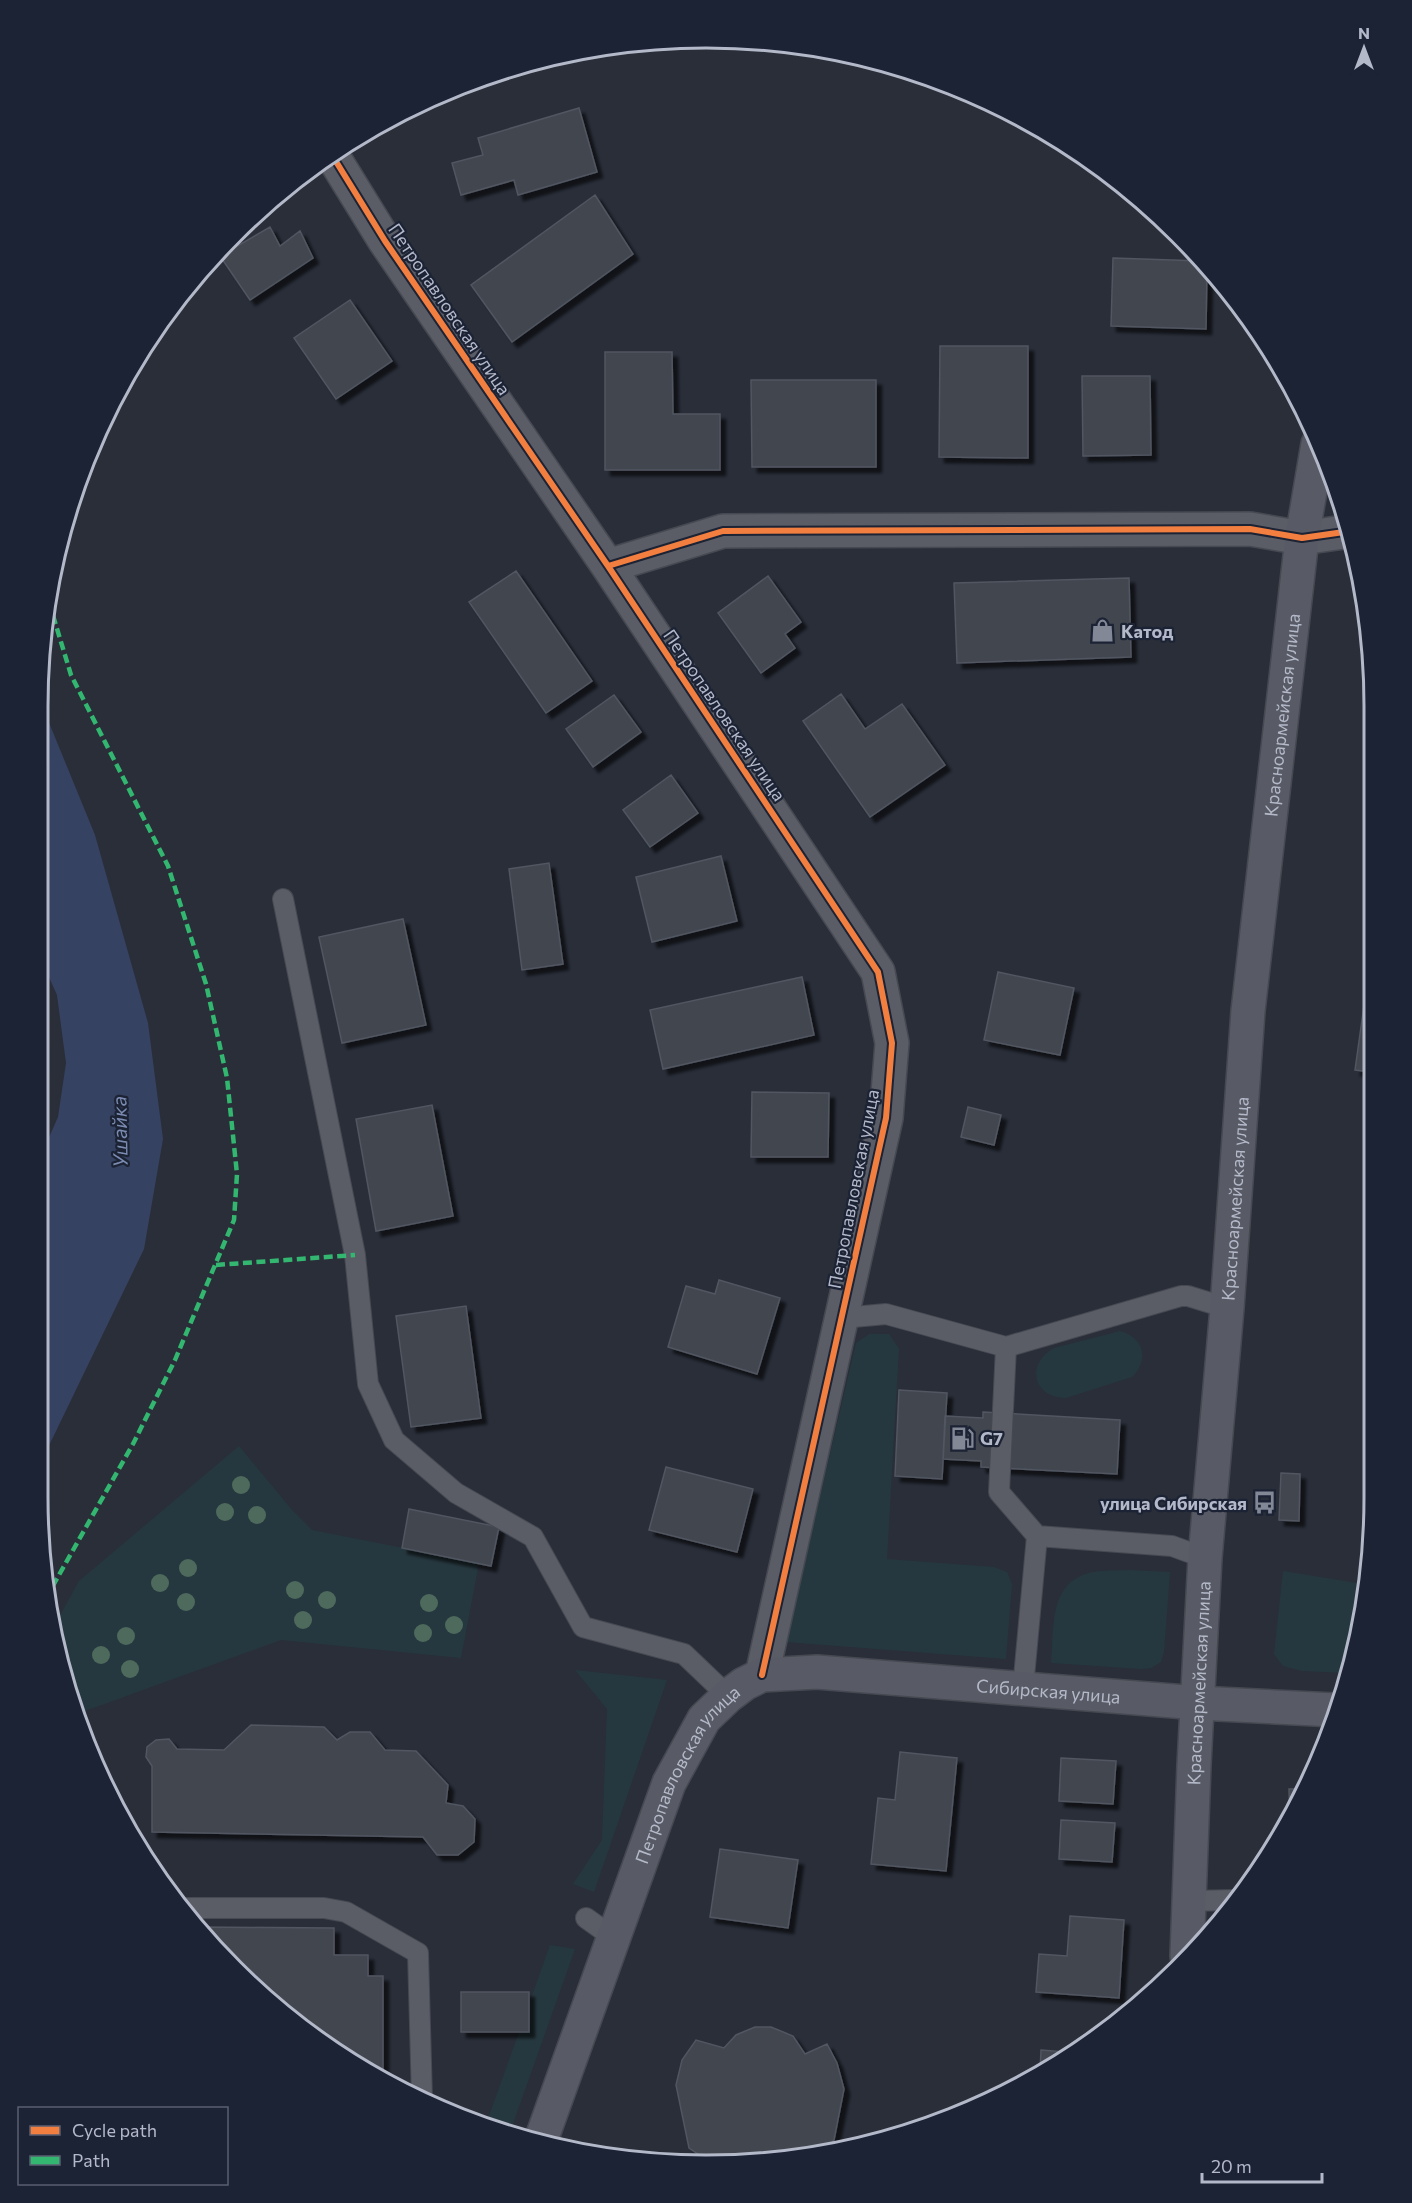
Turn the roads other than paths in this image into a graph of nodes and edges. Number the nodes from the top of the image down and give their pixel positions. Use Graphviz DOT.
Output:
graph roads {
  1 [pos="336,162"];
  2 [pos="1316,458"];
  3 [pos="1341,532"];
  4 [pos="1302,538"];
  5 [pos="608,566"];
  6 [pos="282,899"];
  7 [pos="1227,1308"];
  8 [pos="842,1318"];
  9 [pos="1006,1347"];
  10 [pos="1037,1536"];
  11 [pos="1205,1558"];
  12 [pos="762,1675"];
  13 [pos="1023,1688"];
  14 [pos="728,1696"];
  15 [pos="1198,1702"];
  16 [pos="1329,1710"];
  17 [pos="1226,1900"];
  18 [pos="1190,1901"];
  19 [pos="192,1908"];
  20 [pos="586,1918"];
  21 [pos="614,1938"];
  22 [pos="1188,1945"];
  23 [pos="422,2090"];
  24 [pos="543,2135"];
  1 -- 5 [label="street, Петропавловская улица"];
  2 -- 4 [label="main road, Красноармейская улица"];
  3 -- 4 [label="street"];
  4 -- 5 [label="street"];
  4 -- 7 [label="main road, Красноармейская улица"];
  5 -- 8 [label="street, Петропавловская улица"];
  6 -- 14 [label="lane"];
  7 -- 9 [label="lane"];
  7 -- 11 [label="main road, Красноармейская улица"];
  8 -- 9 [label="lane"];
  8 -- 12 [label="street, Петропавловская улица"];
  9 -- 10 [label="lane"];
  10 -- 11 [label="lane"];
  10 -- 13 [label="lane"];
  11 -- 15 [label="main road, Красноармейская улица"];
  12 -- 13 [label="main road, Сибирская улица"];
  12 -- 14 [label="main road, Петропавловская улица"];
  13 -- 15 [label="main road, Сибирская улица"];
  14 -- 21 [label="main road, Петропавловская улица"];
  15 -- 16 [label="main road, Сибирская улица"];
  15 -- 18 [label="main road, Красноармейская улица"];
  17 -- 18 [label="lane"];
  18 -- 22 [label="main road, Красноармейская улица"];
  19 -- 23 [label="lane"];
  20 -- 21 [label="lane"];
  21 -- 24 [label="main road, Петропавловская улица"];
}
